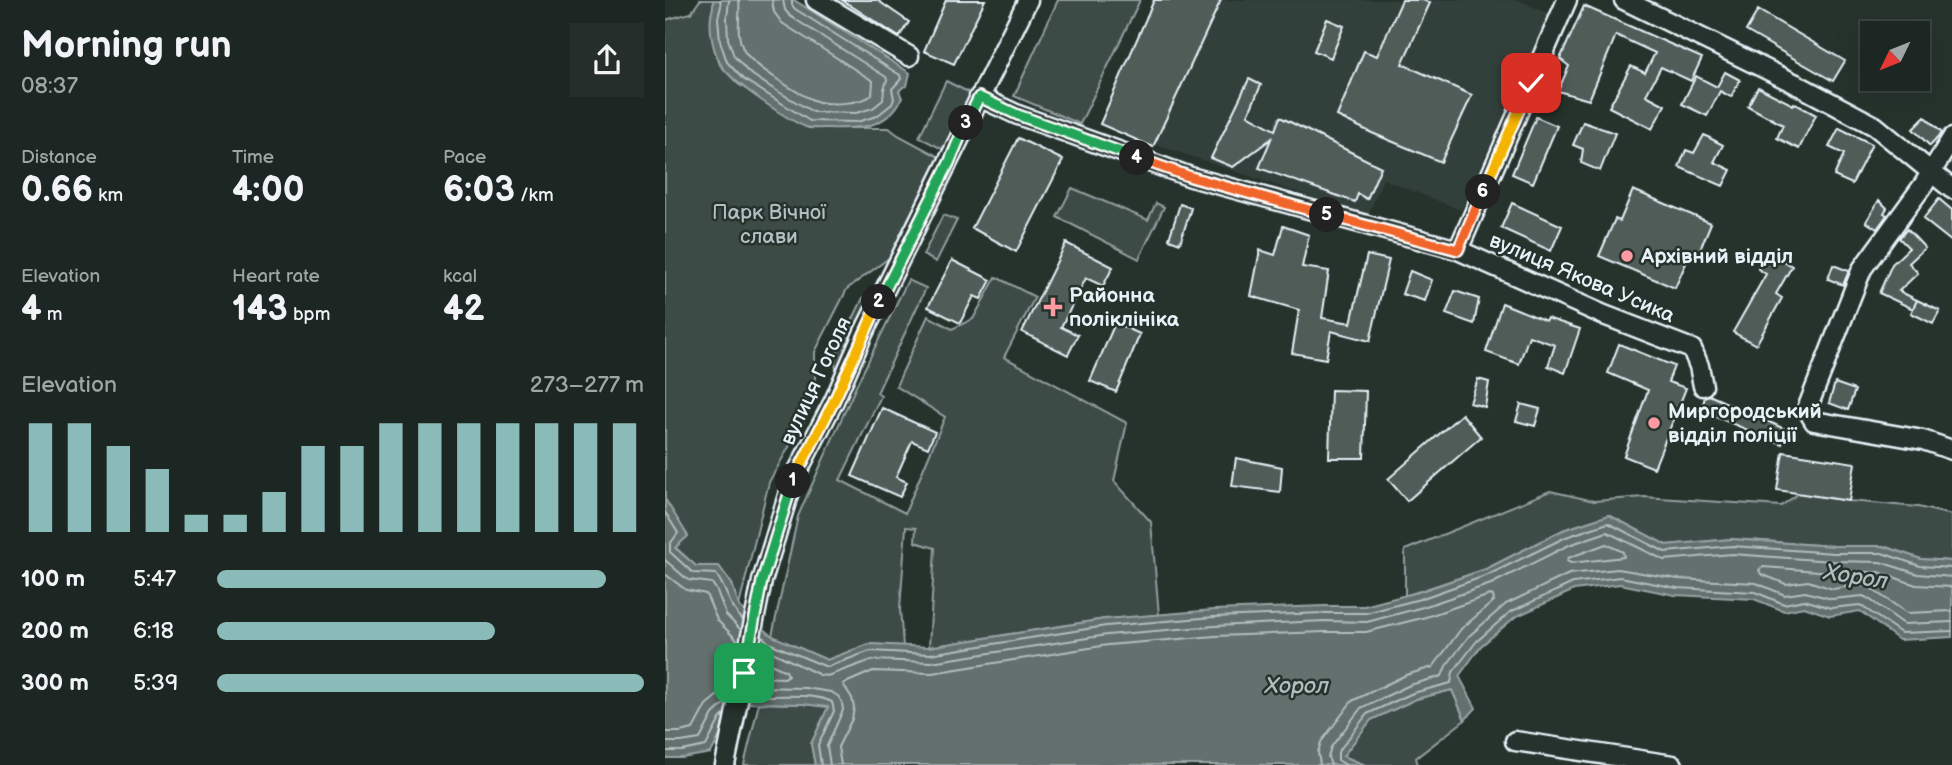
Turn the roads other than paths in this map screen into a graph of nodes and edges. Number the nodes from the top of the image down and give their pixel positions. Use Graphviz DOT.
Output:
graph roads {
  1 [pos="816,0"];
  2 [pos="1028,0"];
  3 [pos="1567,0"];
  4 [pos="1623,0"];
  5 [pos="909,56"];
  6 [pos="979,97"];
  7 [pos="1952,138"];
  8 [pos="1932,172"];
  9 [pos="1952,188"];
  10 [pos="1458,250"];
  11 [pos="1703,386"];
  12 [pos="1952,450"];
  13 [pos="1515,741"];
  14 [pos="725,765"];
  15 [pos="1673,765"];
  1 -- 5 [label="street"];
  2 -- 6 [label="street, вулиця Гоголя"];
  3 -- 10 [label="street"];
  4 -- 8 [label="street"];
  6 -- 10 [label="street, вулиця Якова Усика"];
  6 -- 14 [label="street, вулиця Гоголя"];
  7 -- 8 [label="street"];
  8 -- 9 [label="street"];
  8 -- 12 [label="street"];
  10 -- 11 [label="street, вулиця Якова Усика"];
  13 -- 15 [label="street"];
}
